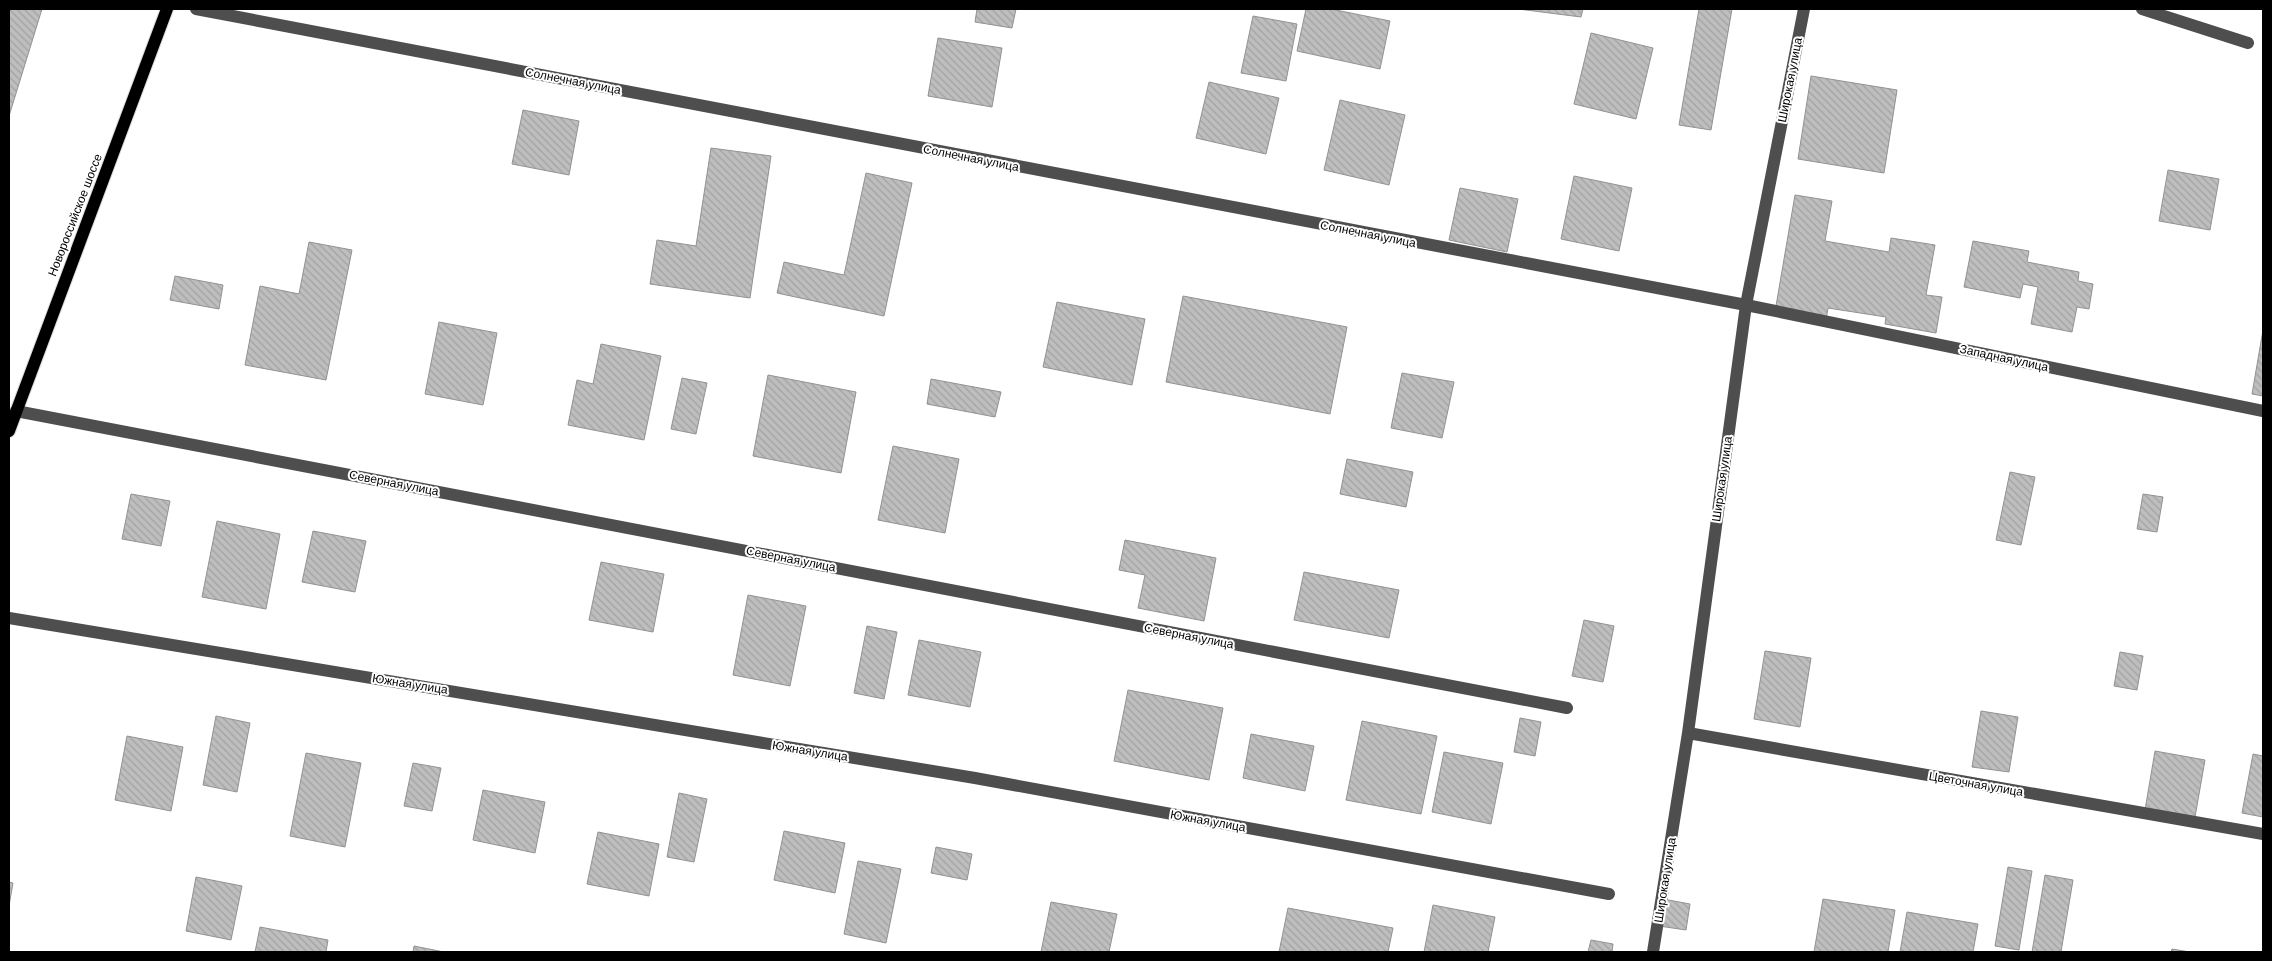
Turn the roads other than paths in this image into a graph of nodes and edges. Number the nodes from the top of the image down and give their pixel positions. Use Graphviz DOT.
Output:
graph roads {
  1 [pos="167,9"];
  2 [pos="196,9"];
  3 [pos="1804,9"];
  4 [pos="2142,9"];
  5 [pos="2248,43"];
  6 [pos="1746,305"];
  7 [pos="16,411"];
  8 [pos="2263,411"];
  9 [pos="9,431"];
  10 [pos="9,618"];
  11 [pos="1567,708"];
  12 [pos="1688,733"];
  13 [pos="2263,834"];
  14 [pos="1608,894"];
  15 [pos="1653,952"];
  1 -- 7 [label="main road, Новороссийское шоссе"];
  2 -- 6 [label="street, Солнечная улица"];
  3 -- 6 [label="street, Широкая улица"];
  4 -- 5 [label="street"];
  6 -- 8 [label="street, Западная улица"];
  6 -- 12 [label="street, Широкая улица"];
  7 -- 9 [label="main road, Новороссийское шоссе"];
  7 -- 11 [label="street, Северная улица"];
  10 -- 14 [label="street, Южная улица"];
  12 -- 13 [label="street, Цветочная улица"];
  12 -- 15 [label="street, Широкая улица"];
}
